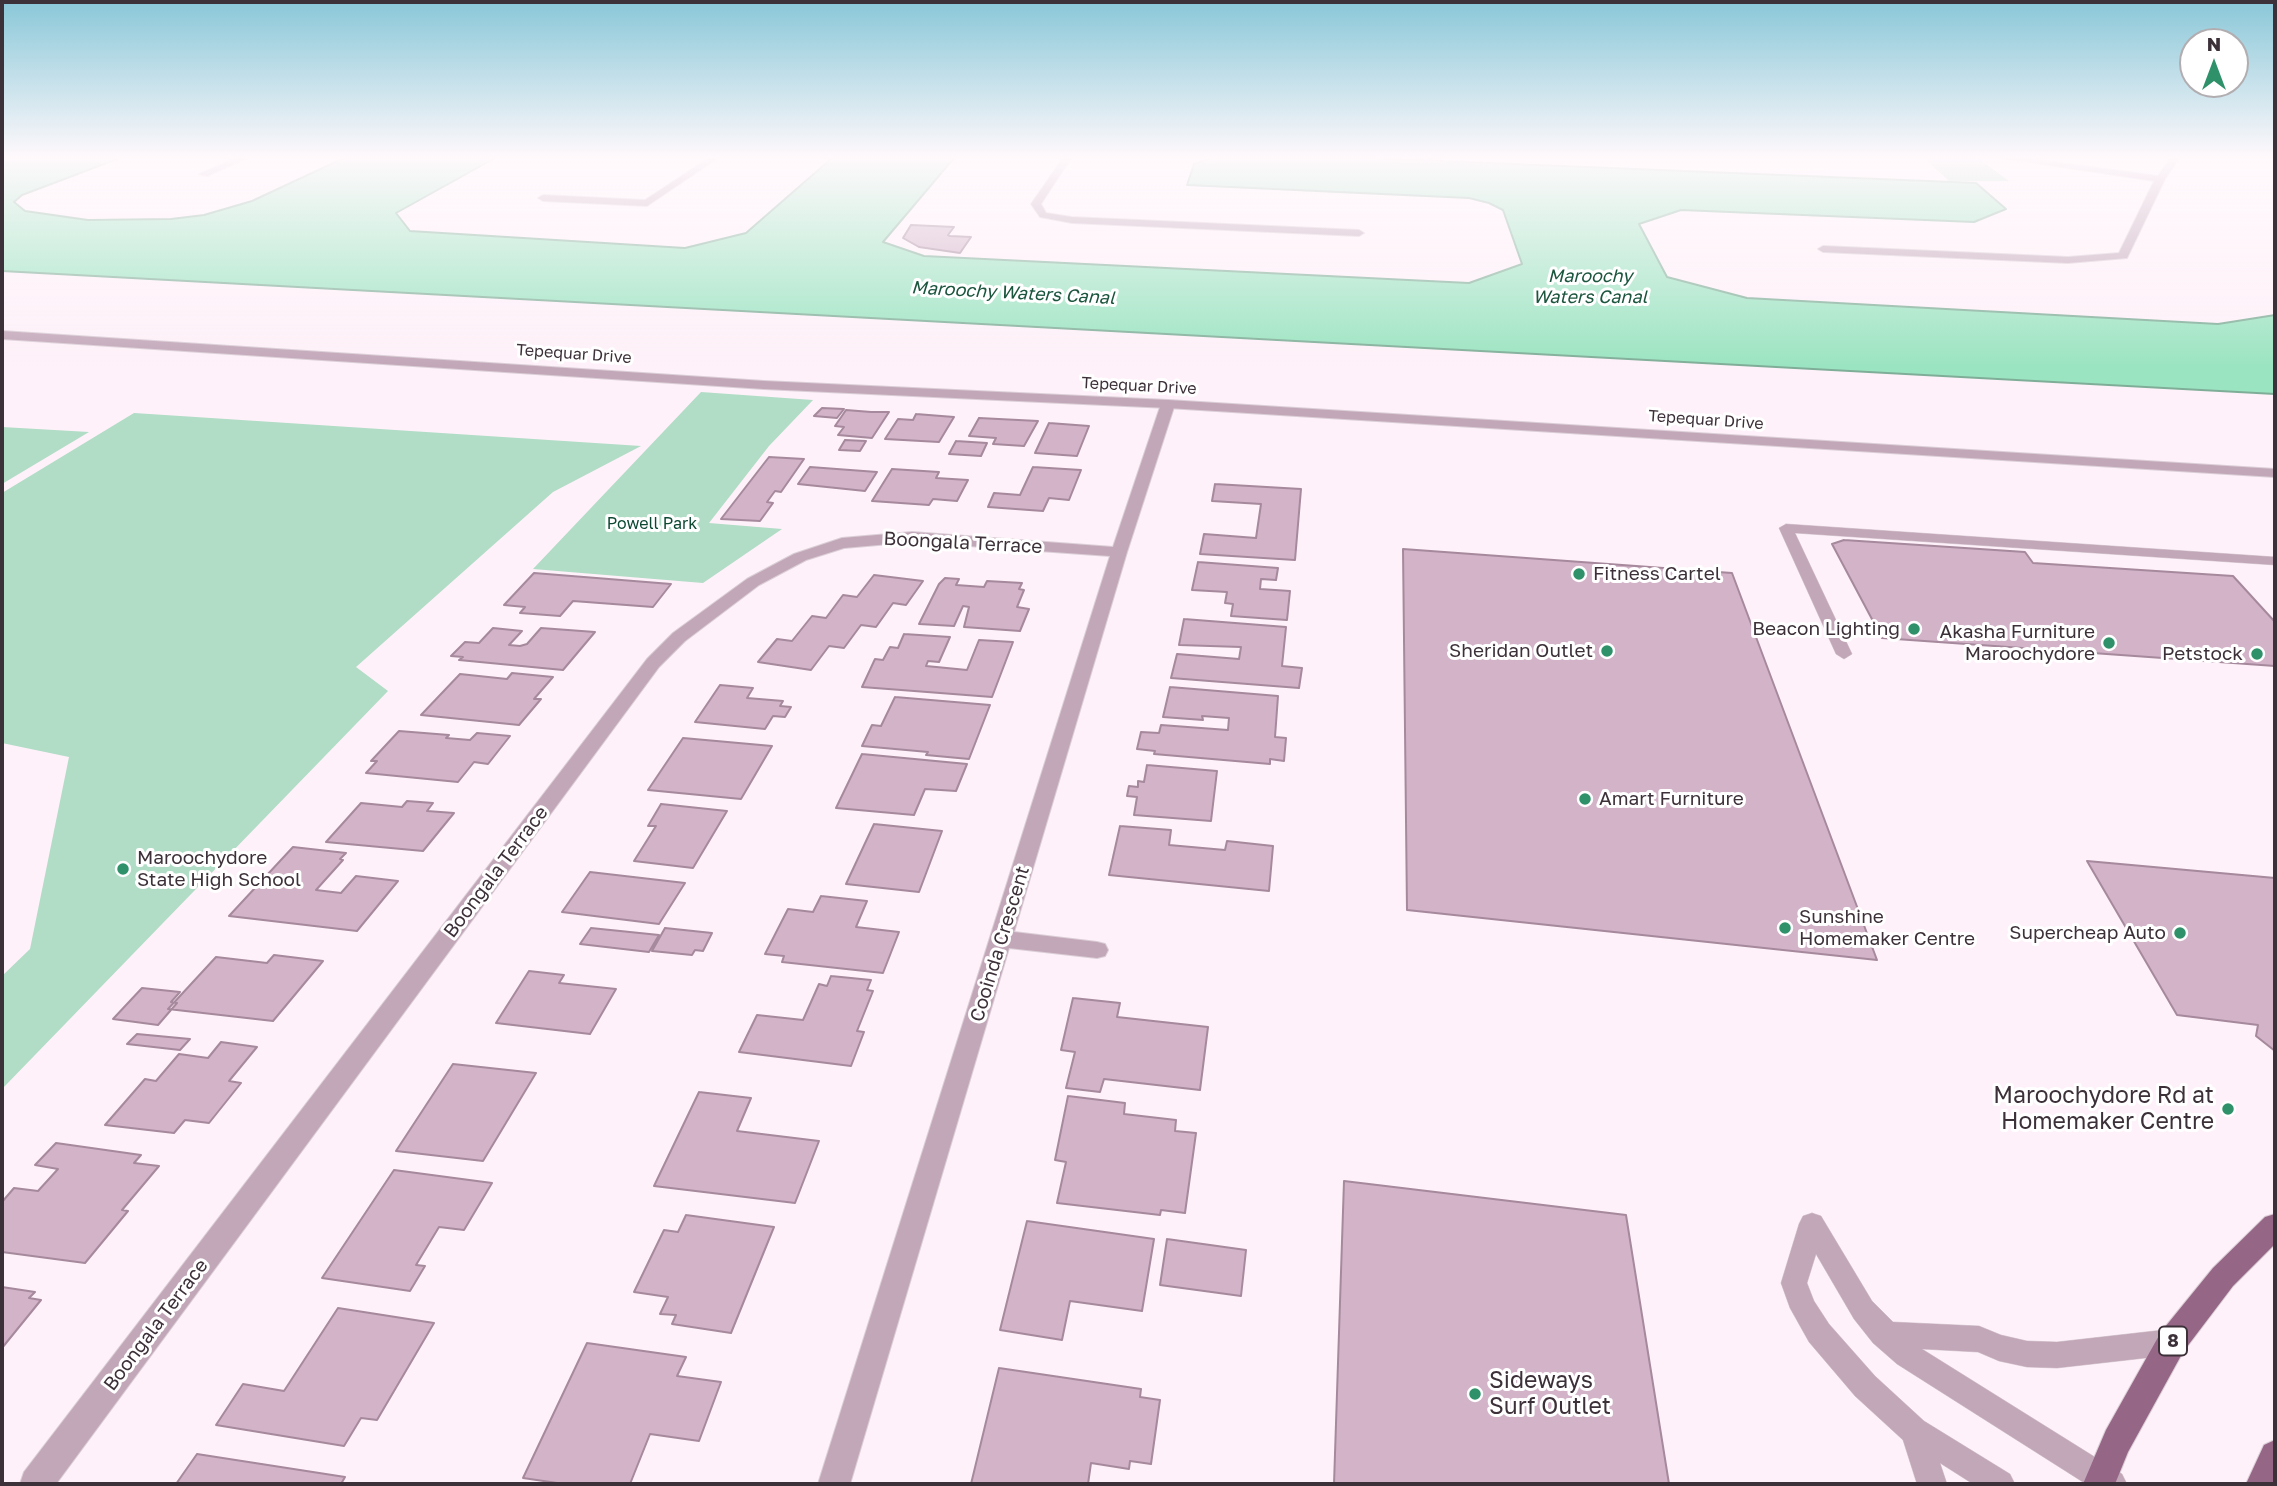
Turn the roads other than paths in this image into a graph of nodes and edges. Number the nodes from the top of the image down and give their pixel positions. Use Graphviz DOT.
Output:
graph roads {
  1 [pos="1234,227"];
  2 [pos="2137,227"];
  3 [pos="1359,233"];
  4 [pos="1823,249"];
  5 [pos="2,335"];
  6 [pos="1168,404"];
  7 [pos="2275,473"];
  8 [pos="1119,552"];
  9 [pos="2275,561"];
  10 [pos="1844,653"];
  11 [pos="1003,939"];
  12 [pos="1097,950"];
  13 [pos="2275,1226"];
  14 [pos="1883,1334"];
  15 [pos="2172,1342"];
  16 [pos="1914,1431"];
  17 [pos="2275,1456"];
  18 [pos="2104,1482"];
  19 [pos="36,1484"];
  20 [pos="834,1484"];
  21 [pos="1933,1484"];
  22 [pos="2000,1484"];
  23 [pos="2262,1484"];
  1 -- 3 [label="street"];
  2 -- 4 [label="street"];
  5 -- 6 [label="street, Tepequar Drive"];
  6 -- 7 [label="street, Tepequar Drive"];
  6 -- 8 [label="street, Cooinda Crescent"];
  8 -- 11 [label="street, Cooinda Crescent"];
  8 -- 19 [label="street, Boongala Terrace"];
  9 -- 10 [label="lane"];
  11 -- 12 [label="street"];
  11 -- 20 [label="street, Cooinda Crescent"];
  13 -- 15 [label="main road, 8"];
  14 -- 15 [label="lane"];
  14 -- 16 [label="lane"];
  14 -- 18 [label="lane"];
  15 -- 18 [label="main road, 8"];
  16 -- 21 [label="lane"];
  16 -- 22 [label="lane"];
  17 -- 23 [label="main road"];
}
